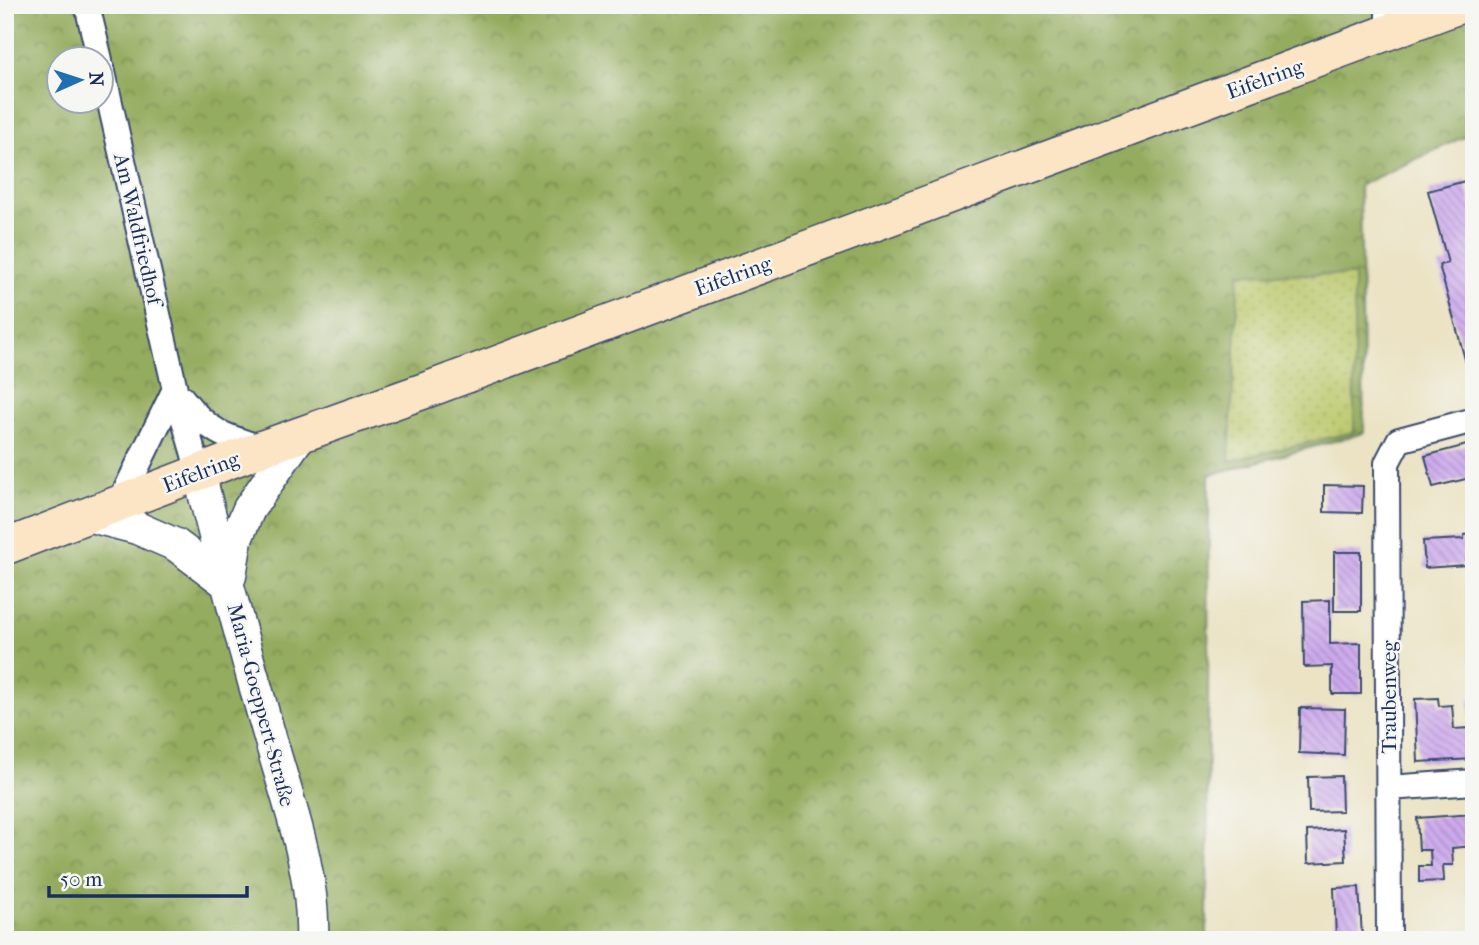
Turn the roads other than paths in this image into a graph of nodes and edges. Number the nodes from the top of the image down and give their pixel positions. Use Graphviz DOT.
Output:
graph roads {
  1 [pos="87,5"];
  2 [pos="1461,5"];
  3 [pos="1382,20"];
  4 [pos="97,46"];
  5 [pos="113,116"];
  6 [pos="175,389"];
  7 [pos="1474,420"];
  8 [pos="300,435"];
  9 [pos="263,448"];
  10 [pos="199,472"];
  11 [pos="120,502"];
  12 [pos="87,515"];
  13 [pos="5,547"];
  14 [pos="228,584"];
  15 [pos="1474,782"];
  16 [pos="1389,788"];
  17 [pos="312,940"];
  18 [pos="1389,940"];
  1 -- 4 [label="street"];
  2 -- 3 [label="main road, Eifelring"];
  3 -- 8 [label="main road, Eifelring"];
  5 -- 6 [label="street, Am Waldfriedhof"];
  6 -- 9 [label="street, Am Waldfriedhof"];
  6 -- 10 [label="street, Am Waldfriedhof"];
  6 -- 11 [label="street"];
  7 -- 16 [label="street, Traubenweg"];
  8 -- 9 [label="main road, Eifelring"];
  8 -- 14 [label="street"];
  9 -- 10 [label="main road, Eifelring"];
  10 -- 11 [label="main road, Eifelring"];
  10 -- 14 [label="street, Maria-Goeppert-Straße"];
  11 -- 12 [label="main road, Eifelring"];
  12 -- 13 [label="main road, Eifelring"];
  12 -- 14 [label="street"];
  14 -- 17 [label="street, Maria-Goeppert-Straße"];
  15 -- 16 [label="street"];
  16 -- 18 [label="street, Traubenweg"];
}
